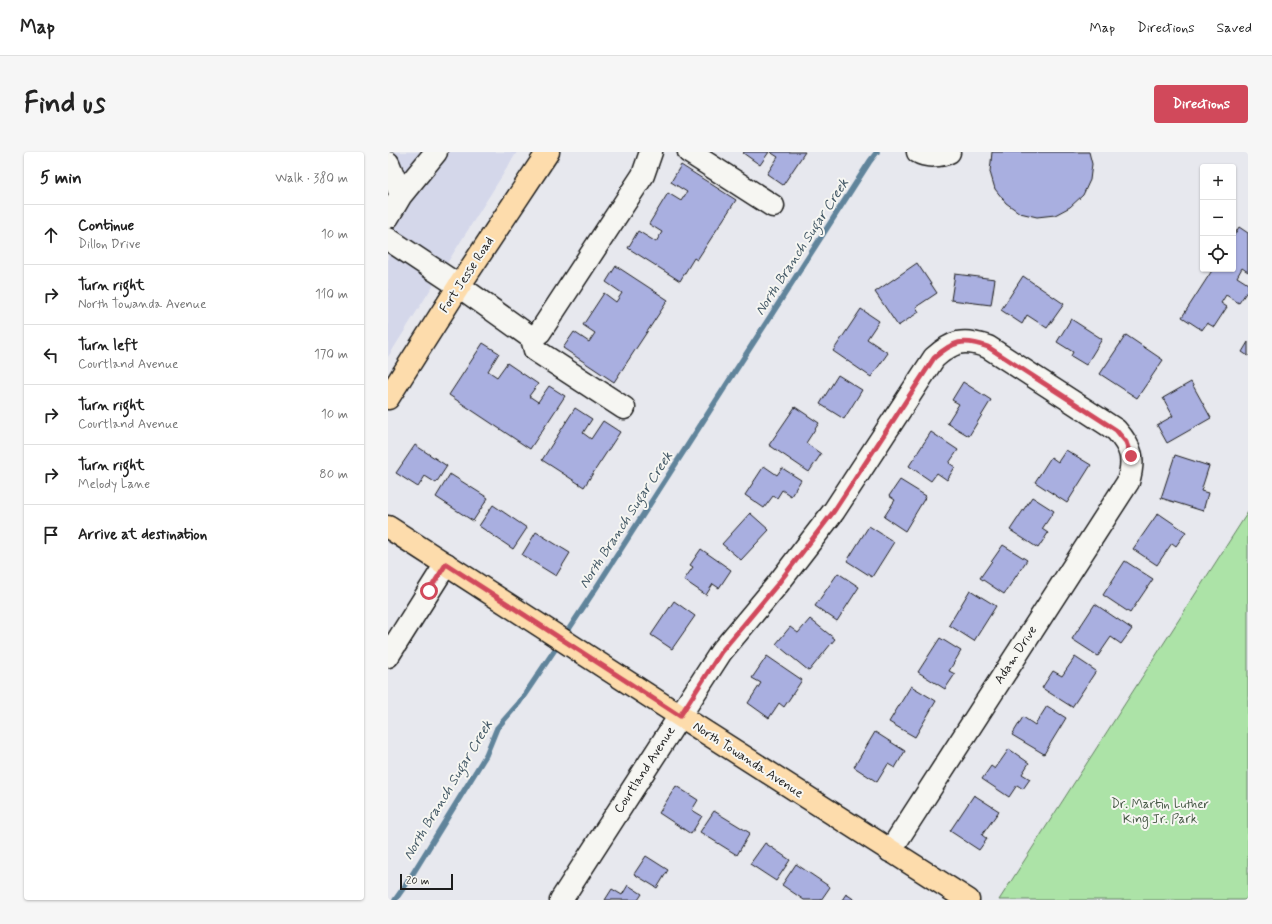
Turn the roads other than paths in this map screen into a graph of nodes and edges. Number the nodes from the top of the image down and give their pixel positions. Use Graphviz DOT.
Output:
graph roads {
  1 [pos="436,152"];
  2 [pos="651,152"];
  3 [pos="689,152"];
  4 [pos="918,152"];
  5 [pos="949,152"];
  6 [pos="543,154"];
  7 [pos="388,163"];
  8 [pos="401,195"];
  9 [pos="773,206"];
  10 [pos="388,217"];
  11 [pos="388,239"];
  12 [pos="459,286"];
  13 [pos="532,338"];
  14 [pos="388,398"];
  15 [pos="624,408"];
  16 [pos="1131,456"];
  17 [pos="388,526"];
  18 [pos="446,564"];
  19 [pos="388,656"];
  20 [pos="680,716"];
  21 [pos="890,851"];
  22 [pos="561,900"];
  23 [pos="968,900"];
  1 -- 8 [label="street"];
  2 -- 13 [label="street"];
  3 -- 9 [label="street"];
  4 -- 5 [label="street"];
  6 -- 12 [label="main road, Fort Jesse Road"];
  7 -- 8 [label="street"];
  8 -- 10 [label="street"];
  11 -- 12 [label="street"];
  12 -- 13 [label="street"];
  12 -- 14 [label="main road, Fort Jesse Road"];
  13 -- 15 [label="street"];
  16 -- 20 [label="street, Courtland Avenue"];
  16 -- 21 [label="street, Adam Drive"];
  17 -- 18 [label="main road, North Towanda Avenue"];
  18 -- 19 [label="street"];
  18 -- 20 [label="main road, North Towanda Avenue"];
  20 -- 21 [label="main road, North Towanda Avenue"];
  20 -- 22 [label="street, Courtland Avenue"];
  21 -- 23 [label="main road, North Towanda Avenue"];
}
